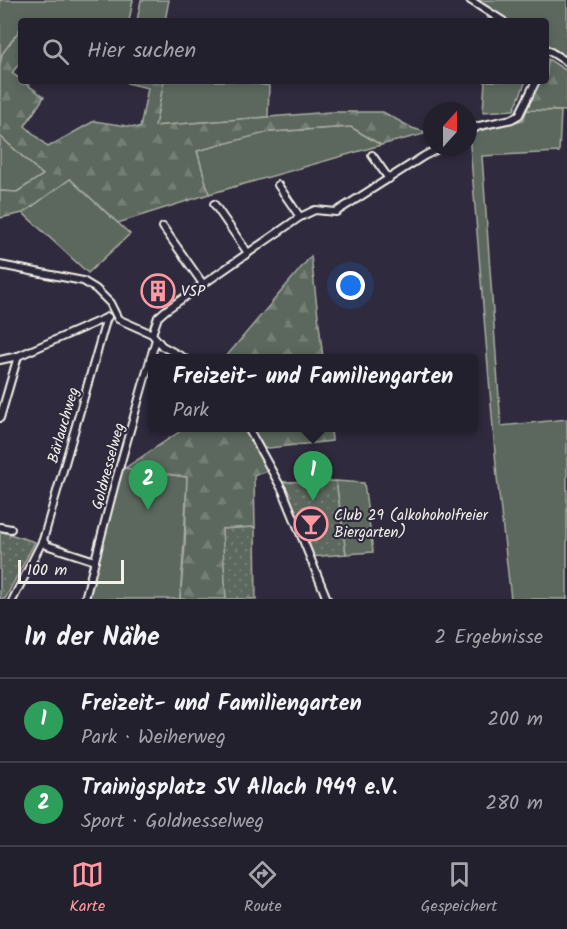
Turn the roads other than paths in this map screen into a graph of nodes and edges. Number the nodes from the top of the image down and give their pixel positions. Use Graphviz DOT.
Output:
graph roads {
  1 [pos="470,0"];
  2 [pos="498,18"];
  3 [pos="549,51"];
  4 [pos="567,62"];
  5 [pos="534,84"];
  6 [pos="477,127"];
  7 [pos="372,155"];
  8 [pos="424,156"];
  9 [pos="389,179"];
  10 [pos="278,185"];
  11 [pos="214,204"];
  12 [pos="300,217"];
  13 [pos="163,227"];
  14 [pos="249,253"];
  15 [pos="0,265"];
  16 [pos="203,284"];
  17 [pos="107,317"];
  18 [pos="116,317"];
  19 [pos="154,337"];
  20 [pos="149,354"];
  21 [pos="177,354"];
  22 [pos="18,356"];
  23 [pos="148,359"];
  24 [pos="0,360"];
  25 [pos="0,418"];
  26 [pos="250,432"];
  27 [pos="0,527"];
  28 [pos="11,529"];
  29 [pos="43,540"];
  30 [pos="95,561"];
  31 [pos="14,599"];
  32 [pos="85,599"];
  33 [pos="327,599"];
  1 -- 2 [label="street"];
  3 -- 4 [label="street"];
  5 -- 6 [label="street"];
  7 -- 9 [label="street"];
  8 -- 9 [label="street"];
  9 -- 12 [label="street"];
  10 -- 12 [label="street"];
  11 -- 14 [label="street"];
  12 -- 14 [label="street, Goldnesselweg"];
  13 -- 16 [label="street"];
  14 -- 16 [label="street, Goldnesselweg"];
  15 -- 18 [label="street"];
  16 -- 19 [label="street, Goldnesselweg"];
  17 -- 18 [label="street"];
  17 -- 22 [label="street"];
  17 -- 29 [label="street, Bärlauchweg"];
  18 -- 19 [label="street"];
  19 -- 20 [label="street, Goldnesselweg"];
  19 -- 21 [label="street"];
  22 -- 24 [label="street"];
  22 -- 25 [label="street"];
  23 -- 30 [label="street, Goldnesselweg"];
  26 -- 33 [label="street"];
  27 -- 28 [label="street"];
  29 -- 30 [label="street"];
  29 -- 31 [label="street, Bärlauchweg"];
  30 -- 32 [label="street, Goldnesselweg"];
}
